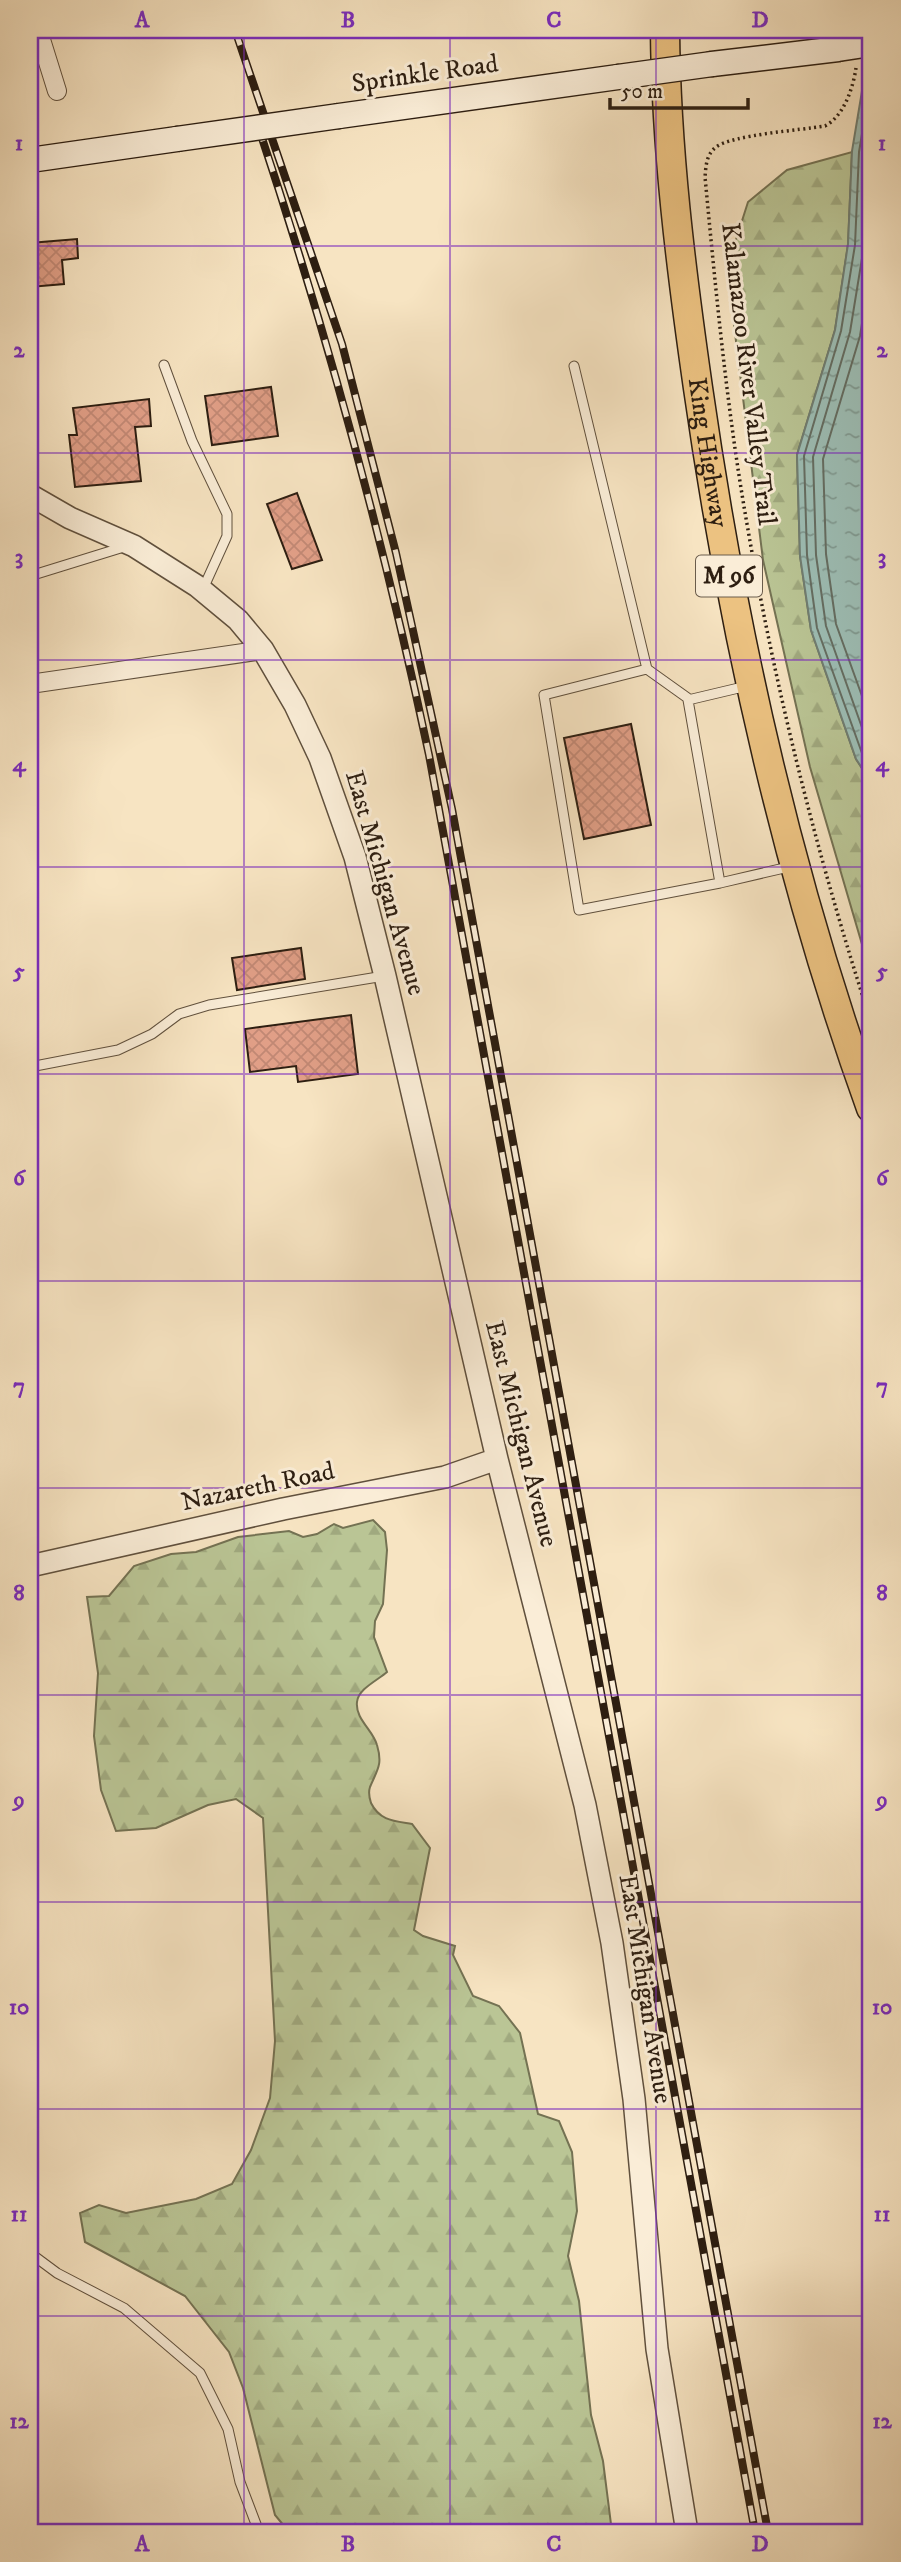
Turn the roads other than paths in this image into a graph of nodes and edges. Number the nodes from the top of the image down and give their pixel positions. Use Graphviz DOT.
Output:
graph roads {
  1 [pos="38,30"];
  2 [pos="665,30"];
  3 [pos="855,52"];
  4 [pos="57,91"];
  5 [pos="30,160"];
  6 [pos="164,365"];
  7 [pos="575,366"];
  8 [pos="30,495"];
  9 [pos="132,545"];
  10 [pos="30,576"];
  11 [pos="202,591"];
  12 [pos="262,650"];
  13 [pos="647,669"];
  14 [pos="30,684"];
  15 [pos="751,685"];
  16 [pos="689,699"];
  17 [pos="795,866"];
  18 [pos="720,883"];
  19 [pos="385,976"];
  20 [pos="30,1067"];
  21 [pos="871,1108"];
  22 [pos="496,1459"];
  23 [pos="30,1566"];
  24 [pos="30,2253"];
  25 [pos="259,2532"];
  26 [pos="687,2532"];
  1 -- 4 [label="street"];
  2 -- 15 [label="main road, King Highway / M 96"];
  3 -- 5 [label="main road, Sprinkle Road, bridge"];
  6 -- 11 [label="lane"];
  7 -- 13 [label="lane"];
  8 -- 9 [label="street, East Michigan Avenue"];
  9 -- 10 [label="lane"];
  9 -- 11 [label="street, East Michigan Avenue"];
  11 -- 12 [label="street, East Michigan Avenue"];
  12 -- 14 [label="street"];
  12 -- 19 [label="street, East Michigan Avenue"];
  13 -- 16 [label="lane"];
  13 -- 18 [label="lane"];
  15 -- 16 [label="lane"];
  15 -- 17 [label="main road, King Highway / M 96"];
  16 -- 18 [label="lane"];
  17 -- 18 [label="lane"];
  17 -- 21 [label="main road, King Highway / M 96"];
  19 -- 20 [label="lane"];
  19 -- 22 [label="street, East Michigan Avenue"];
  22 -- 23 [label="street, Nazareth Road"];
  22 -- 26 [label="street, East Michigan Avenue"];
  24 -- 25 [label="lane"];
}
